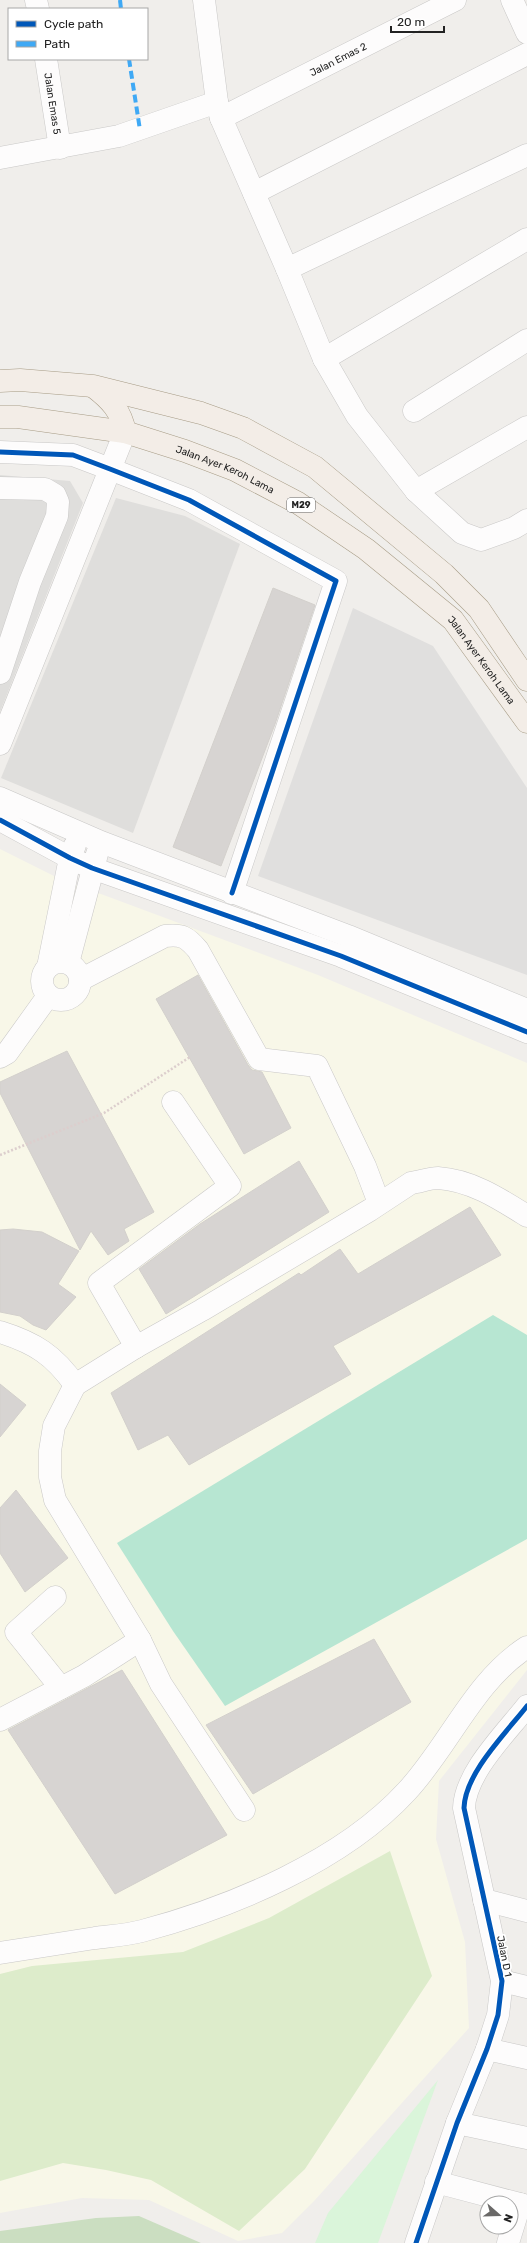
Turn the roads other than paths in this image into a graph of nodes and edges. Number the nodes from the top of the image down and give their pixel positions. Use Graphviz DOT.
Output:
graph roads {
  1 [pos="204,0"];
  2 [pos="455,0"];
  3 [pos="512,0"];
  4 [pos="527,33"];
  5 [pos="527,54"];
  6 [pos="46,60"];
  7 [pos="219,110"];
  8 [pos="60,148"];
  9 [pos="527,156"];
  10 [pos="0,158"];
  11 [pos="254,193"];
  12 [pos="527,239"];
  13 [pos="287,269"];
  14 [pos="527,340"];
  15 [pos="324,359"];
  16 [pos="0,382"];
  17 [pos="93,386"];
  18 [pos="414,411"];
  19 [pos="0,417"];
  20 [pos="527,427"];
  21 [pos="125,432"];
  22 [pos="0,452"];
  23 [pos="110,468"];
  24 [pos="0,488"];
  25 [pos="416,492"];
  26 [pos="527,520"];
  27 [pos="30,582"];
  28 [pos="61,591"];
  29 [pos="18,616"];
  30 [pos="47,626"];
  31 [pos="0,673"];
  32 [pos="527,680"];
  33 [pos="527,722"];
  34 [pos="0,744"];
  35 [pos="0,798"];
  36 [pos="0,820"];
  37 [pos="81,833"];
  38 [pos="101,842"];
  39 [pos="70,858"];
  40 [pos="92,868"];
  41 [pos="232,893"];
  42 [pos="65,970"];
  43 [pos="48,996"];
  44 [pos="527,1010"];
  45 [pos="527,1032"];
  46 [pos="0,1057"];
  47 [pos="173,1102"];
  48 [pos="379,1202"];
  49 [pos="527,1216"];
  50 [pos="0,1332"];
  51 [pos="136,1347"];
  52 [pos="75,1385"];
  53 [pos="55,1597"];
  54 [pos="140,1640"];
  55 [pos="527,1647"];
  56 [pos="61,1688"];
  57 [pos="527,1706"];
  58 [pos="0,1720"];
  59 [pos="244,1810"];
  60 [pos="484,1900"];
  61 [pos="527,1911"];
  62 [pos="0,1953"];
  63 [pos="502,1981"];
  64 [pos="527,1987"];
  65 [pos="487,2049"];
  66 [pos="527,2058"];
  67 [pos="457,2123"];
  68 [pos="527,2138"];
  69 [pos="436,2182"];
  70 [pos="523,2206"];
  71 [pos="416,2243"];
  72 [pos="508,2243"];
  1 -- 7 [label="street"];
  2 -- 7 [label="street, Jalan Emas 2"];
  3 -- 4 [label="street"];
  5 -- 11 [label="street"];
  6 -- 8 [label="street, Jalan Emas 5"];
  7 -- 8 [label="street, Jalan Emas 2"];
  7 -- 11 [label="street"];
  8 -- 10 [label="street, Jalan Emas 2"];
  9 -- 13 [label="street"];
  11 -- 13 [label="street"];
  12 -- 15 [label="street"];
  13 -- 15 [label="street"];
  14 -- 18 [label="street"];
  15 -- 25 [label="street"];
  16 -- 17 [label="main road"];
  17 -- 21 [label="main road"];
  17 -- 32 [label="main road"];
  19 -- 21 [label="main road, Jalan Ayer Keroh Lama / M29"];
  20 -- 25 [label="street"];
  21 -- 23 [label="street"];
  21 -- 33 [label="main road, Jalan Ayer Keroh Lama / M29"];
  22 -- 23 [label="street"];
  23 -- 28 [label="street"];
  23 -- 41 [label="street"];
  24 -- 27 [label="street"];
  25 -- 26 [label="street"];
  27 -- 28 [label="street"];
  27 -- 29 [label="street"];
  28 -- 30 [label="street"];
  29 -- 30 [label="street"];
  29 -- 31 [label="street"];
  30 -- 34 [label="street"];
  35 -- 37 [label="street"];
  36 -- 39 [label="street"];
  37 -- 38 [label="street"];
  37 -- 39 [label="street"];
  38 -- 40 [label="street"];
  38 -- 41 [label="street"];
  39 -- 40 [label="street"];
  39 -- 42 [label="street"];
  40 -- 42 [label="street"];
  40 -- 45 [label="street"];
  41 -- 44 [label="street"];
  42 -- 43 [label="street"];
  42 -- 43 [label="street"];
  42 -- 48 [label="street"];
  43 -- 46 [label="street"];
  47 -- 51 [label="street"];
  48 -- 49 [label="street"];
  48 -- 51 [label="street"];
  50 -- 52 [label="street"];
  51 -- 52 [label="street"];
  52 -- 54 [label="street"];
  53 -- 56 [label="street"];
  54 -- 56 [label="street"];
  54 -- 59 [label="street"];
  55 -- 62 [label="street"];
  56 -- 58 [label="street"];
  57 -- 60 [label="street, Jalan D 1"];
  60 -- 61 [label="street"];
  60 -- 63 [label="street, Jalan D 1"];
  63 -- 64 [label="street"];
  63 -- 65 [label="street, Jalan D 1"];
  65 -- 66 [label="street"];
  65 -- 67 [label="street, Jalan D 1"];
  67 -- 68 [label="street"];
  67 -- 69 [label="street, Jalan D 1"];
  69 -- 70 [label="street"];
  69 -- 71 [label="street, Jalan D 1"];
  70 -- 72 [label="street"];
}
